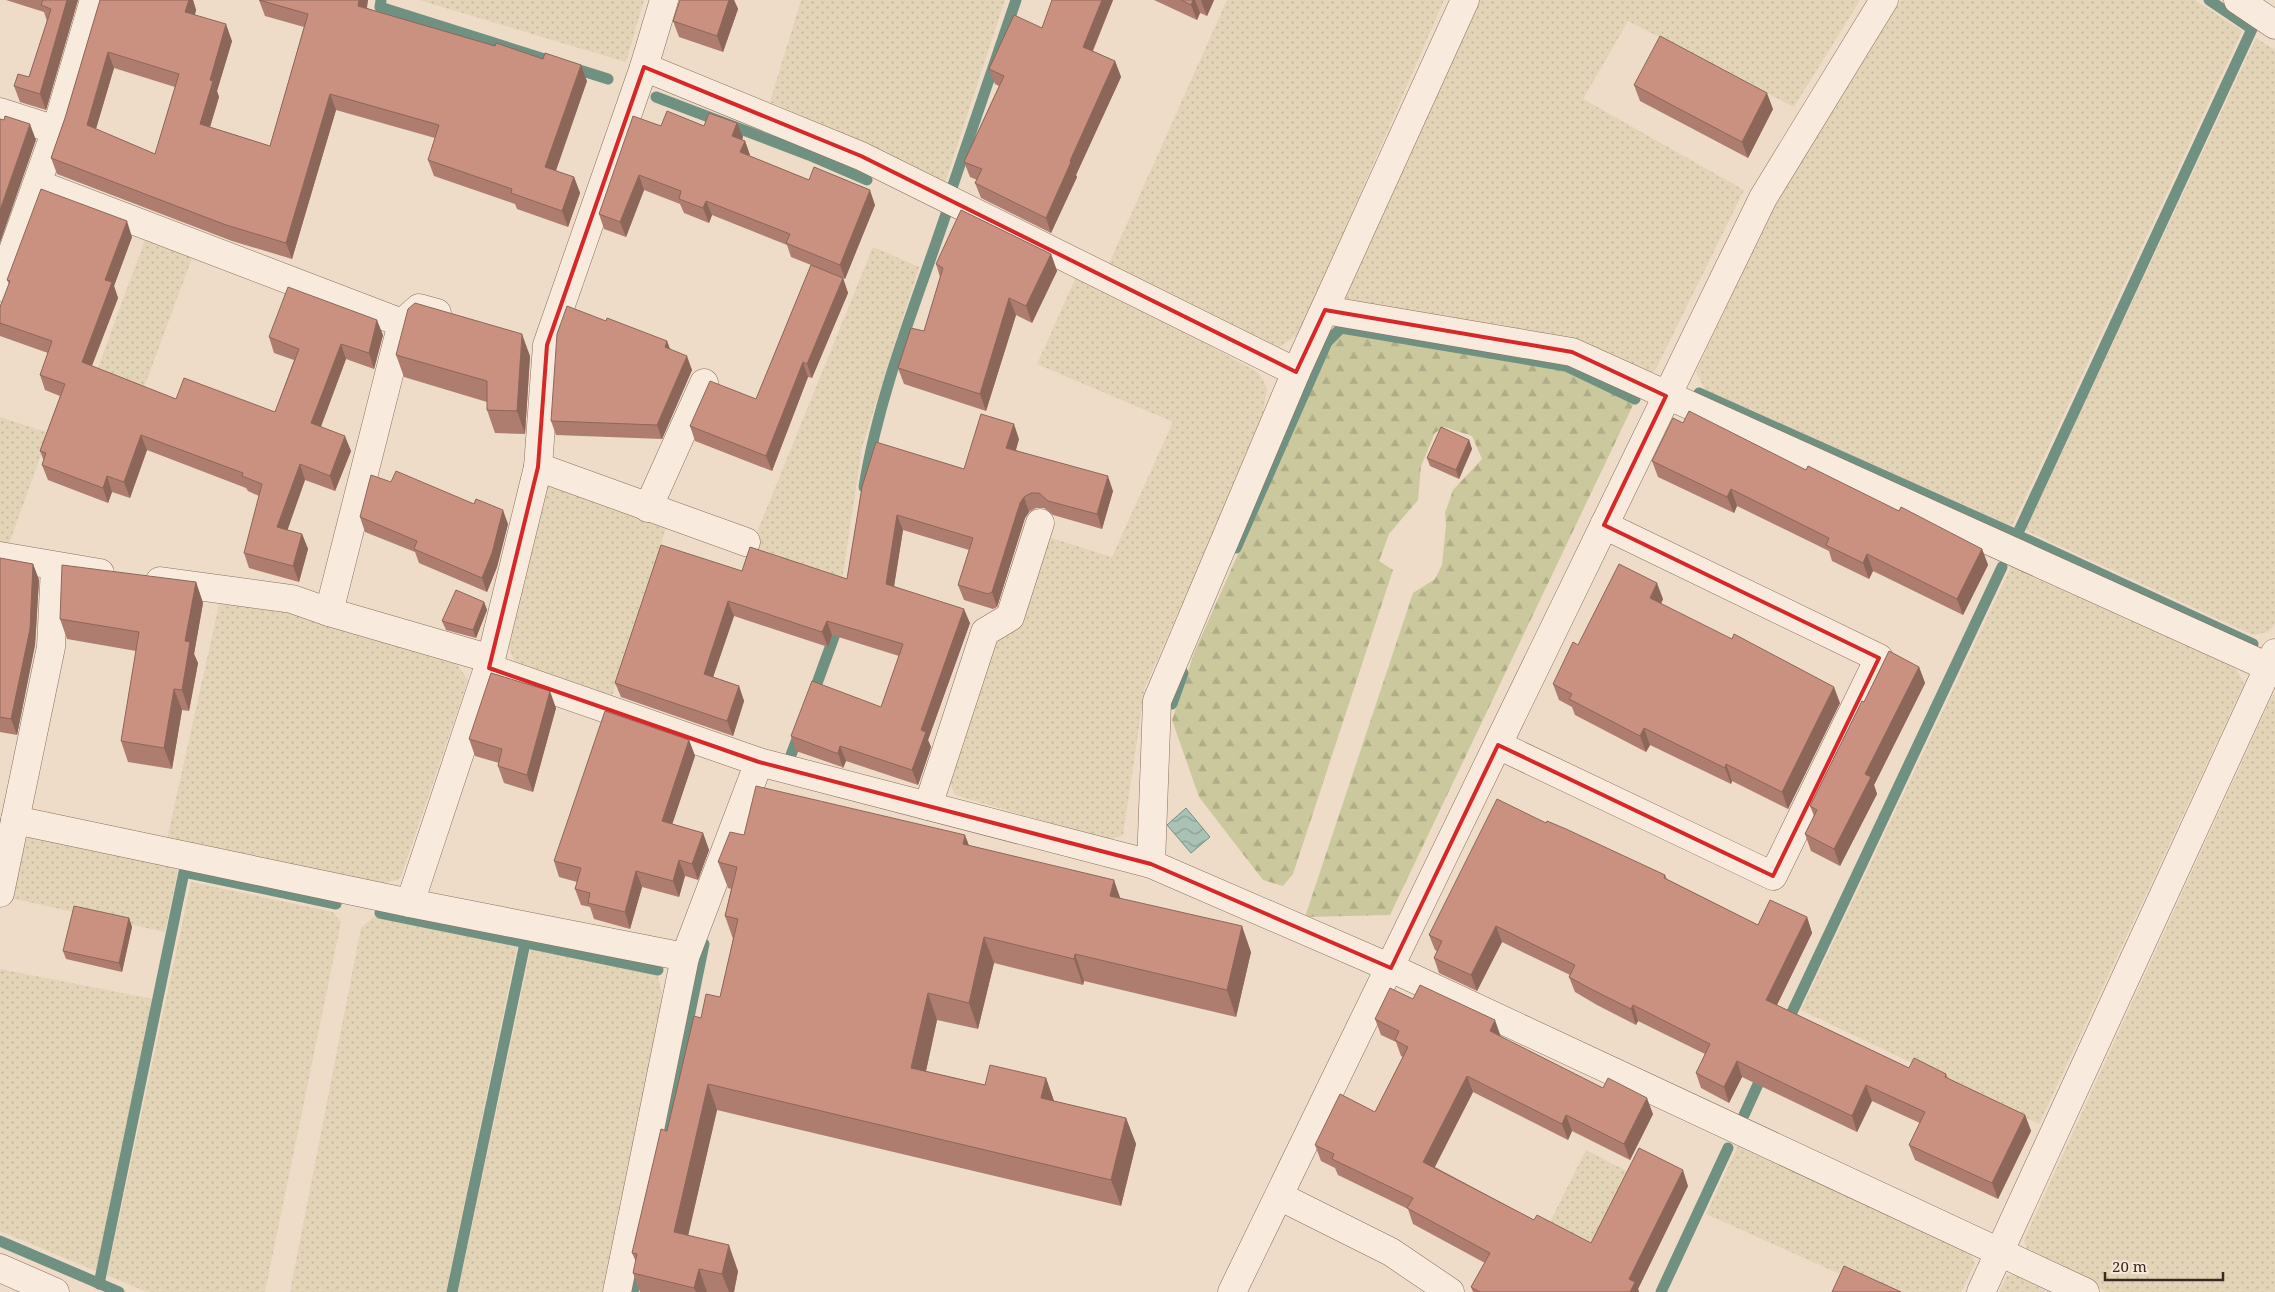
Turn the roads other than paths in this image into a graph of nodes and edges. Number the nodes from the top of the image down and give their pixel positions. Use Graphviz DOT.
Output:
graph roads {
  1 [pos="94,0"];
  2 [pos="664,0"];
  3 [pos="1464,0"];
  4 [pos="1884,0"];
  5 [pos="2238,0"];
  6 [pos="2275,26"];
  7 [pos="644,67"];
  8 [pos="0,112"];
  9 [pos="56,130"];
  10 [pos="38,184"];
  11 [pos="0,287"];
  12 [pos="1325,310"];
  13 [pos="465,322"];
  14 [pos="402,323"];
  15 [pos="519,337"];
  16 [pos="547,345"];
  17 [pos="1296,372"];
  18 [pos="704,383"];
  19 [pos="1666,396"];
  20 [pos="538,467"];
  21 [pos="648,508"];
  22 [pos="1040,523"];
  23 [pos="1604,525"];
  24 [pos="746,542"];
  25 [pos="0,556"];
  26 [pos="54,567"];
  27 [pos="329,612"];
  28 [pos="490,663"];
  29 [pos="2273,663"];
  30 [pos="1498,745"];
  31 [pos="759,762"];
  32 [pos="928,806"];
  33 [pos="15,820"];
  34 [pos="1151,864"];
  35 [pos="0,894"];
  36 [pos="410,903"];
  37 [pos="684,956"];
  38 [pos="1391,968"];
  39 [pos="1279,1196"];
  40 [pos="2000,1252"];
  41 [pos="0,1268"];
  42 [pos="55,1292"];
  43 [pos="617,1292"];
  44 [pos="1232,1292"];
  45 [pos="1450,1292"];
  46 [pos="1981,1292"];
  47 [pos="2085,1292"];
  1 -- 9 [label="street"];
  2 -- 7 [label="street"];
  3 -- 12 [label="street"];
  4 -- 19 [label="street"];
  5 -- 6 [label="street"];
  7 -- 16 [label="street"];
  7 -- 17 [label="street"];
  8 -- 9 [label="street"];
  9 -- 10 [label="street"];
  10 -- 11 [label="street"];
  10 -- 14 [label="street"];
  12 -- 17 [label="street"];
  12 -- 19 [label="street"];
  13 -- 14 [label="street"];
  14 -- 27 [label="street"];
  15 -- 16 [label="street"];
  16 -- 20 [label="street"];
  17 -- 34 [label="street"];
  18 -- 21 [label="street"];
  19 -- 23 [label="street"];
  19 -- 29 [label="street"];
  20 -- 21 [label="street"];
  20 -- 28 [label="street"];
  21 -- 24 [label="street"];
  22 -- 32 [label="street"];
  23 -- 30 [label="street"];
  23 -- 30 [label="street"];
  25 -- 26 [label="street"];
  26 -- 27 [label="street"];
  26 -- 33 [label="street"];
  27 -- 28 [label="street"];
  28 -- 31 [label="street"];
  28 -- 36 [label="street"];
  29 -- 40 [label="street"];
  30 -- 38 [label="street"];
  31 -- 32 [label="street"];
  31 -- 37 [label="street"];
  32 -- 34 [label="street"];
  33 -- 35 [label="street"];
  33 -- 36 [label="street"];
  34 -- 38 [label="street"];
  36 -- 37 [label="street"];
  37 -- 43 [label="street"];
  38 -- 39 [label="street"];
  38 -- 40 [label="street"];
  39 -- 44 [label="street"];
  39 -- 45 [label="street"];
  40 -- 46 [label="street"];
  40 -- 47 [label="street"];
  41 -- 42 [label="street"];
}
